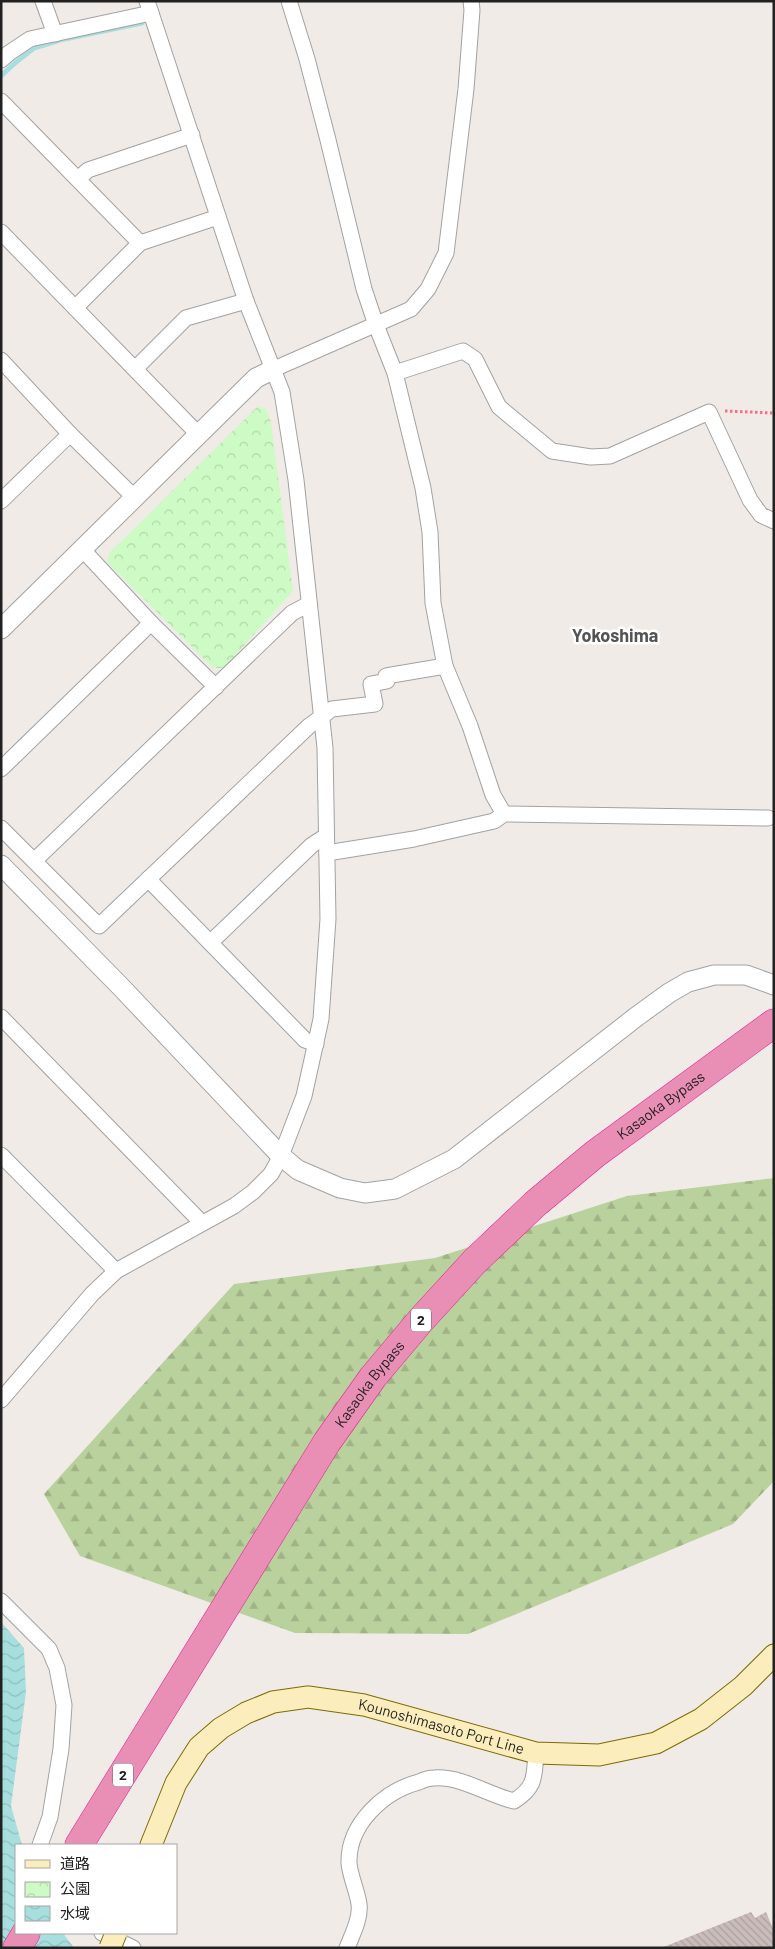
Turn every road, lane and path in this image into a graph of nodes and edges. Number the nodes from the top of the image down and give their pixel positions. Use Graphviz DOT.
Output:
graph roads {
  1 [pos="43,1"];
  2 [pos="289,1"];
  3 [pos="470,1"];
  4 [pos="149,7"];
  5 [pos="56,34"];
  6 [pos="1,60"];
  7 [pos="1,101"];
  8 [pos="192,135"];
  9 [pos="78,179"];
  10 [pos="218,217"];
  11 [pos="1,232"];
  12 [pos="140,243"];
  13 [pos="246,301"];
  14 [pos="74,308"];
  15 [pos="376,325"];
  16 [pos="136,368"];
  17 [pos="274,369"];
  18 [pos="5,370"];
  19 [pos="396,374"];
  20 [pos="709,412"];
  21 [pos="774,413"];
  22 [pos="70,434"];
  23 [pos="199,435"];
  24 [pos="135,498"];
  25 [pos="1,501"];
  26 [pos="774,521"];
  27 [pos="83,550"];
  28 [pos="309,604"];
  29 [pos="151,623"];
  30 [pos="1,630"];
  31 [pos="445,666"];
  32 [pos="216,687"];
  33 [pos="322,716"];
  34 [pos="1,769"];
  35 [pos="504,814"];
  36 [pos="768,818"];
  37 [pos="1,828"];
  38 [pos="326,836"];
  39 [pos="327,854"];
  40 [pos="34,861"];
  41 [pos="1,865"];
  42 [pos="148,879"];
  43 [pos="211,942"];
  44 [pos="774,985"];
  45 [pos="1,1017"];
  46 [pos="774,1023"];
  47 [pos="316,1044"];
  48 [pos="1,1155"];
  49 [pos="281,1156"];
  50 [pos="202,1223"];
  51 [pos="116,1271"];
  52 [pos="1,1400"];
  53 [pos="1,1601"];
  54 [pos="774,1655"];
  55 [pos="536,1753"];
  56 [pos="40,1844"];
  57 [pos="80,1844"];
  58 [pos="150,1844"];
  59 [pos="25,1934"];
  60 [pos="104,1934"];
  61 [pos="116,1934"];
  62 [pos="17,1948"];
  63 [pos="110,1948"];
  64 [pos="133,1948"];
  65 [pos="347,1948"];
  1 -- 5 [label="street"];
  2 -- 15 [label="street"];
  3 -- 15 [label="street"];
  4 -- 5 [label="street"];
  4 -- 8 [label="street"];
  5 -- 6 [label="street"];
  7 -- 9 [label="street"];
  8 -- 9 [label="street"];
  8 -- 10 [label="street"];
  9 -- 12 [label="street"];
  10 -- 12 [label="street"];
  10 -- 13 [label="street"];
  11 -- 14 [label="street"];
  12 -- 14 [label="street"];
  13 -- 16 [label="street"];
  13 -- 17 [label="street"];
  14 -- 16 [label="street"];
  15 -- 17 [label="street"];
  15 -- 19 [label="street"];
  16 -- 23 [label="street"];
  17 -- 23 [label="street"];
  17 -- 28 [label="street"];
  18 -- 22 [label="street"];
  19 -- 20 [label="street"];
  19 -- 31 [label="street"];
  20 -- 21 [label="path"];
  20 -- 26 [label="street"];
  22 -- 24 [label="street"];
  22 -- 25 [label="street"];
  23 -- 24 [label="street"];
  24 -- 27 [label="street"];
  27 -- 29 [label="street"];
  27 -- 30 [label="street"];
  28 -- 32 [label="street"];
  28 -- 33 [label="street"];
  29 -- 32 [label="street"];
  29 -- 34 [label="street"];
  31 -- 33 [label="street"];
  31 -- 35 [label="street"];
  32 -- 40 [label="street"];
  33 -- 38 [label="street"];
  33 -- 42 [label="street"];
  35 -- 36 [label="street"];
  35 -- 39 [label="street"];
  37 -- 40 [label="street"];
  38 -- 39 [label="street"];
  38 -- 43 [label="street"];
  39 -- 47 [label="street"];
  40 -- 42 [label="street"];
  41 -- 49 [label="street"];
  42 -- 43 [label="street"];
  43 -- 47 [label="street"];
  44 -- 49 [label="street"];
  45 -- 50 [label="street"];
  46 -- 57 [label="highway, Kasaoka Bypass / 2"];
  47 -- 49 [label="street"];
  48 -- 51 [label="street"];
  49 -- 50 [label="street"];
  50 -- 51 [label="street"];
  51 -- 52 [label="street"];
  53 -- 56 [label="street"];
  54 -- 55 [label="main road, Kounoshimasoto Port Line"];
  55 -- 58 [label="main road, Kounoshimasoto Port Line"];
  55 -- 65 [label="street"];
  59 -- 62 [label="highway"];
  60 -- 64 [label="street"];
  61 -- 63 [label="main road, bridge"];
}
